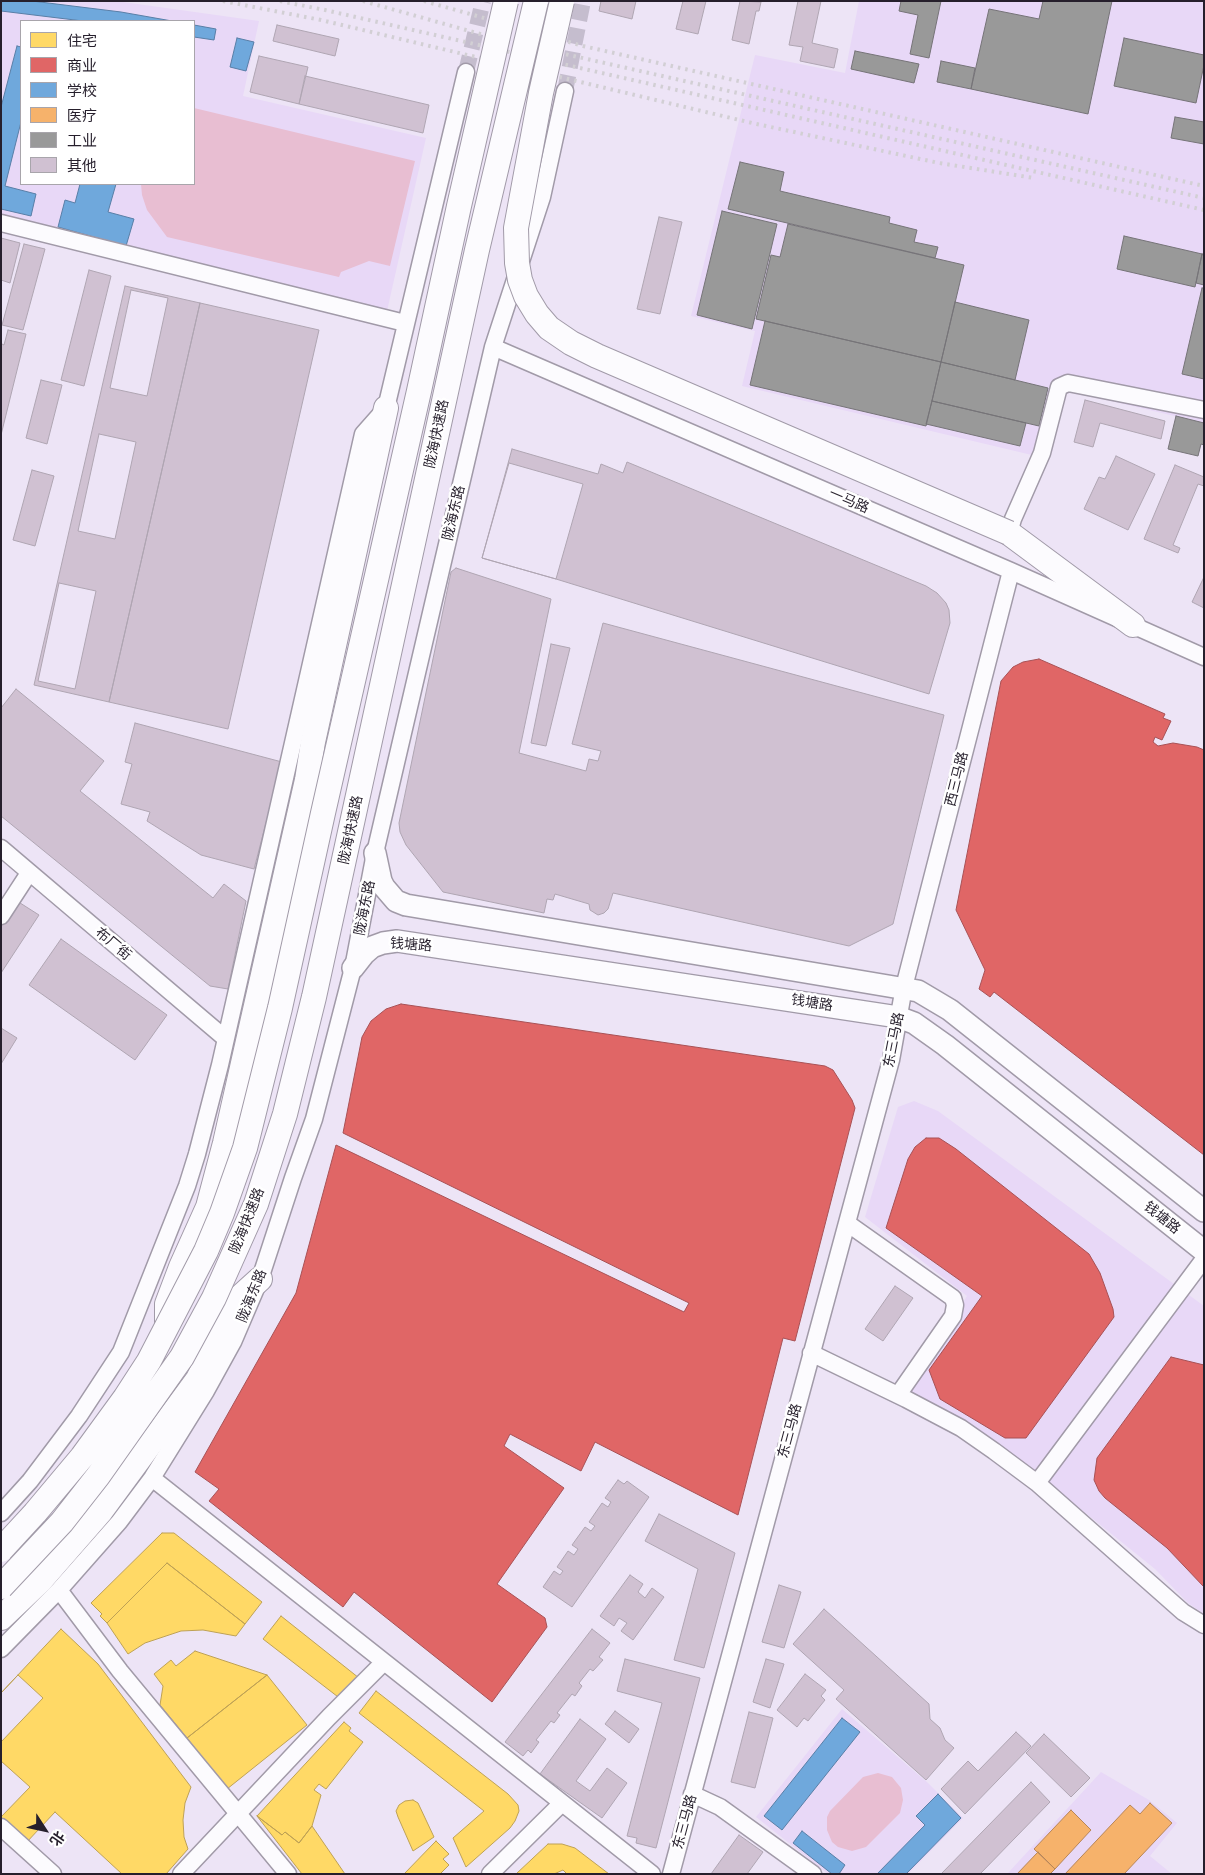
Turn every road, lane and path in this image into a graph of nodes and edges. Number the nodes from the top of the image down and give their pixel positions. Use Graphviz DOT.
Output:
graph roads {
  1 [pos="506,1"];
  2 [pos="536,1"];
  3 [pos="562,1"];
  4 [pos="466,72"];
  5 [pos="565,91"];
  6 [pos="1,223"];
  7 [pos="405,323"];
  8 [pos="493,347"];
  9 [pos="386,408"];
  10 [pos="1204,410"];
  11 [pos="1009,533"];
  12 [pos="1011,571"];
  13 [pos="1133,626"];
  14 [pos="1204,657"];
  15 [pos="1,848"];
  16 [pos="375,853"];
  17 [pos="29,873"];
  18 [pos="1,916"];
  19 [pos="353,968"];
  20 [pos="904,987"];
  21 [pos="898,1016"];
  22 [pos="226,1039"];
  23 [pos="1204,1211"];
  24 [pos="847,1223"];
  25 [pos="1204,1251"];
  26 [pos="1204,1259"];
  27 [pos="260,1279"];
  28 [pos="167,1328"];
  29 [pos="811,1353"];
  30 [pos="898,1395"];
  31 [pos="152,1478"];
  32 [pos="1037,1483"];
  33 [pos="1,1513"];
  34 [pos="1,1550"];
  35 [pos="1,1587"];
  36 [pos="59,1590"];
  37 [pos="1,1618"];
  38 [pos="1204,1625"];
  39 [pos="1,1649"];
  40 [pos="384,1662"];
  41 [pos="692,1794"];
  42 [pos="562,1803"];
  43 [pos="239,1814"];
  44 [pos="1,1827"];
  45 [pos="53,1874"];
  46 [pos="181,1874"];
  47 [pos="288,1874"];
  48 [pos="490,1874"];
  49 [pos="652,1874"];
  50 [pos="671,1874"];
  51 [pos="813,1874"];
  1 -- 28 [label="highway, 陇海快速路, bridge"];
  2 -- 35 [label="highway, 陇海快速路, bridge"];
  3 -- 11 [label="highway, bridge"];
  4 -- 7 [label="street"];
  5 -- 8 [label="street, 陇海东路"];
  6 -- 7 [label="street"];
  7 -- 9 [label="street"];
  8 -- 12 [label="street, 一马路"];
  8 -- 16 [label="street, 陇海东路"];
  9 -- 22 [label="street"];
  9 -- 28 [label="highway"];
  10 -- 11 [label="street"];
  11 -- 13 [label="highway"];
  12 -- 13 [label="street, 一马路"];
  12 -- 20 [label="street, 西三马路"];
  13 -- 14 [label="street, 一马路"];
  15 -- 17 [label="street, 布厂街"];
  16 -- 19 [label="street, 陇海东路"];
  16 -- 20 [label="main road"];
  17 -- 18 [label="street"];
  17 -- 22 [label="street, 布厂街"];
  19 -- 21 [label="main road, 钱塘路"];
  19 -- 27 [label="street, 陇海东路"];
  20 -- 21 [label="street, 东三马路"];
  20 -- 23 [label="main road"];
  21 -- 24 [label="street, 东三马路"];
  21 -- 25 [label="main road, 钱塘路"];
  22 -- 33 [label="street"];
  24 -- 29 [label="street, 东三马路"];
  24 -- 30 [label="street"];
  26 -- 32 [label="street"];
  27 -- 31 [label="street, 陇海东路"];
  27 -- 37 [label="highway"];
  28 -- 34 [label="highway, 陇海快速路, bridge"];
  29 -- 30 [label="street"];
  29 -- 41 [label="street, 东三马路"];
  30 -- 32 [label="street"];
  31 -- 36 [label="street, 陇海东路"];
  31 -- 40 [label="street"];
  32 -- 38 [label="street"];
  36 -- 39 [label="street, 陇海东路"];
  36 -- 43 [label="street"];
  40 -- 42 [label="street"];
  40 -- 43 [label="street"];
  41 -- 50 [label="street, 东三马路"];
  41 -- 51 [label="street"];
  42 -- 48 [label="street"];
  42 -- 49 [label="street"];
  43 -- 46 [label="street"];
  43 -- 47 [label="street"];
  44 -- 45 [label="street"];
}
